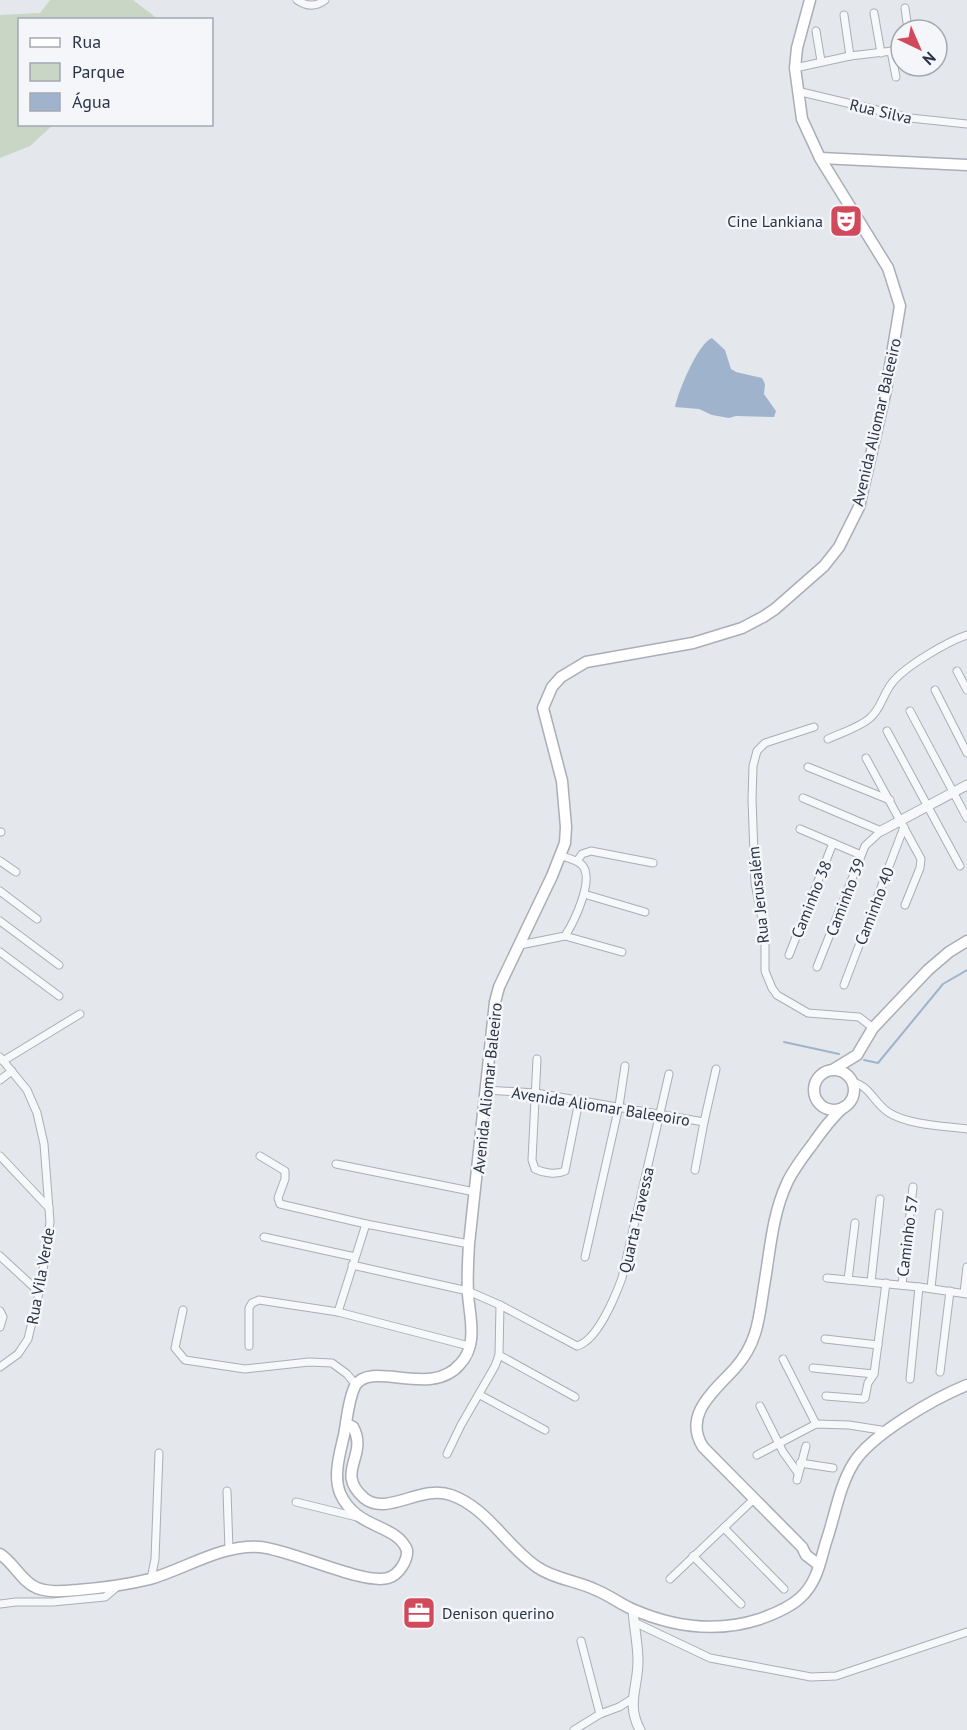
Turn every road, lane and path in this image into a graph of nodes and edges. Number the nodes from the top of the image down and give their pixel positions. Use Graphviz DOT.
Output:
graph roads {
  1 [pos="297,0"];
  2 [pos="325,0"];
  3 [pos="810,0"];
  4 [pos="905,8"];
  5 [pos="874,13"];
  6 [pos="844,15"];
  7 [pos="906,18"];
  8 [pos="816,31"];
  9 [pos="889,51"];
  10 [pos="881,53"];
  11 [pos="850,56"];
  12 [pos="821,62"];
  13 [pos="795,68"];
  14 [pos="797,91"];
  15 [pos="967,124"];
  16 [pos="820,158"];
  17 [pos="967,165"];
  18 [pos="967,634"];
  19 [pos="957,671"];
  20 [pos="935,690"];
  21 [pos="967,690"];
  22 [pos="910,711"];
  23 [pos="814,727"];
  24 [pos="887,731"];
  25 [pos="828,740"];
  26 [pos="967,753"];
  27 [pos="866,758"];
  28 [pos="808,767"];
  29 [pos="967,785"];
  30 [pos="954,793"];
  31 [pos="803,798"];
  32 [pos="890,800"];
  33 [pos="928,806"];
  34 [pos="967,818"];
  35 [pos="902,824"];
  36 [pos="800,829"];
  37 [pos="881,831"];
  38 [pos="833,843"];
  39 [pos="861,855"];
  40 [pos="561,856"];
  41 [pos="0,861"];
  42 [pos="577,861"];
  43 [pos="652,863"];
  44 [pos="960,866"];
  45 [pos="16,872"];
  46 [pos="0,891"];
  47 [pos="584,894"];
  48 [pos="905,905"];
  49 [pos="645,912"];
  50 [pos="37,920"];
  51 [pos="0,921"];
  52 [pos="565,936"];
  53 [pos="967,941"];
  54 [pos="520,945"];
  55 [pos="0,952"];
  56 [pos="622,952"];
  57 [pos="789,955"];
  58 [pos="59,965"];
  59 [pos="817,967"];
  60 [pos="844,985"];
  61 [pos="59,996"];
  62 [pos="80,1014"];
  63 [pos="873,1028"];
  64 [pos="857,1054"];
  65 [pos="2,1059"];
  66 [pos="537,1059"];
  67 [pos="624,1066"];
  68 [pos="716,1069"];
  69 [pos="834,1069"];
  70 [pos="12,1071"];
  71 [pos="669,1074"];
  72 [pos="0,1080"];
  73 [pos="852,1080"];
  74 [pos="485,1090"];
  75 [pos="536,1093"];
  76 [pos="579,1101"];
  77 [pos="619,1106"];
  78 [pos="822,1106"];
  79 [pos="844,1107"];
  80 [pos="661,1114"];
  81 [pos="704,1122"];
  82 [pos="823,1129"];
  83 [pos="967,1129"];
  84 [pos="260,1156"];
  85 [pos="2,1162"];
  86 [pos="336,1164"];
  87 [pos="695,1170"];
  88 [pos="913,1187"];
  89 [pos="476,1192"];
  90 [pos="880,1198"];
  91 [pos="49,1208"];
  92 [pos="939,1213"];
  93 [pos="855,1223"];
  94 [pos="366,1224"];
  95 [pos="264,1237"];
  96 [pos="469,1244"];
  97 [pos="0,1256"];
  98 [pos="355,1257"];
  99 [pos="585,1257"];
  100 [pos="352,1266"];
  101 [pos="967,1267"];
  102 [pos="827,1278"];
  103 [pos="848,1280"];
  104 [pos="871,1282"];
  105 [pos="886,1283"];
  106 [pos="902,1285"];
  107 [pos="919,1287"];
  108 [pos="931,1288"];
  109 [pos="468,1291"];
  110 [pos="950,1291"];
  111 [pos="39,1292"];
  112 [pos="965,1294"];
  113 [pos="500,1305"];
  114 [pos="183,1310"];
  115 [pos="0,1311"];
  116 [pos="338,1312"];
  117 [pos="0,1327"];
  118 [pos="825,1339"];
  119 [pos="878,1345"];
  120 [pos="249,1346"];
  121 [pos="469,1347"];
  122 [pos="499,1355"];
  123 [pos="783,1359"];
  124 [pos="0,1367"];
  125 [pos="813,1368"];
  126 [pos="940,1372"];
  127 [pos="874,1374"];
  128 [pos="910,1379"];
  129 [pos="356,1385"];
  130 [pos="967,1385"];
  131 [pos="480,1395"];
  132 [pos="826,1396"];
  133 [pos="575,1397"];
  134 [pos="760,1406"];
  135 [pos="816,1424"];
  136 [pos="350,1426"];
  137 [pos="545,1430"];
  138 [pos="887,1431"];
  139 [pos="780,1443"];
  140 [pos="806,1446"];
  141 [pos="159,1453"];
  142 [pos="447,1454"];
  143 [pos="757,1455"];
  144 [pos="801,1463"];
  145 [pos="833,1468"];
  146 [pos="227,1491"];
  147 [pos="753,1500"];
  148 [pos="296,1502"];
  149 [pos="359,1518"];
  150 [pos="724,1528"];
  151 [pos="802,1547"];
  152 [pos="824,1548"];
  153 [pos="229,1550"];
  154 [pos="0,1554"];
  155 [pos="693,1556"];
  156 [pos="819,1565"];
  157 [pos="151,1579"];
  158 [pos="670,1579"];
  159 [pos="118,1586"];
  160 [pos="783,1589"];
  161 [pos="0,1604"];
  162 [pos="741,1604"];
  163 [pos="633,1610"];
  164 [pos="634,1622"];
  165 [pos="967,1632"];
  166 [pos="581,1641"];
  167 [pos="632,1699"];
  168 [pos="600,1714"];
  169 [pos="574,1730"];
  170 [pos="640,1730"];
  1 -- 2 [label="street"];
  3 -- 13 [label="main road, Avenida Aliomar Baleeiro"];
  4 -- 7 [label="street"];
  5 -- 10 [label="street"];
  6 -- 11 [label="street"];
  8 -- 12 [label="street"];
  9 -- 10 [label="street"];
  10 -- 11 [label="street"];
  11 -- 12 [label="street"];
  12 -- 13 [label="street"];
  13 -- 14 [label="main road, Avenida Aliomar Baleeiro"];
  14 -- 15 [label="street, Rua Silva"];
  14 -- 16 [label="main road, Avenida Aliomar Baleeiro"];
  16 -- 17 [label="main road"];
  16 -- 40 [label="main road, Avenida Aliomar Baleeiro"];
  18 -- 25 [label="street"];
  19 -- 21 [label="street"];
  20 -- 26 [label="street"];
  22 -- 30 [label="street"];
  23 -- 63 [label="street, Rua Jerusalém"];
  24 -- 33 [label="street"];
  27 -- 32 [label="street"];
  28 -- 32 [label="street"];
  29 -- 30 [label="street"];
  30 -- 33 [label="street"];
  30 -- 34 [label="street"];
  31 -- 37 [label="street"];
  32 -- 35 [label="street"];
  33 -- 35 [label="street"];
  33 -- 44 [label="street"];
  35 -- 37 [label="street"];
  35 -- 48 [label="street"];
  35 -- 60 [label="street, Caminho 40"];
  36 -- 38 [label="street"];
  37 -- 39 [label="street, Caminho 39"];
  38 -- 39 [label="street"];
  38 -- 57 [label="street, Caminho 38"];
  39 -- 59 [label="street, Caminho 39"];
  40 -- 42 [label="street"];
  40 -- 54 [label="main road, Avenida Aliomar Baleeiro"];
  41 -- 45 [label="street"];
  42 -- 43 [label="street"];
  42 -- 47 [label="street"];
  46 -- 50 [label="street"];
  47 -- 49 [label="street"];
  47 -- 52 [label="street"];
  51 -- 58 [label="street"];
  52 -- 54 [label="street"];
  52 -- 56 [label="street"];
  53 -- 63 [label="main road"];
  54 -- 74 [label="main road, Avenida Aliomar Baleeiro"];
  55 -- 61 [label="street"];
  62 -- 65 [label="street"];
  63 -- 64 [label="main road"];
  64 -- 69 [label="main road"];
  64 -- 73 [label="main road"];
  65 -- 70 [label="street, Rua Vila Verde"];
  66 -- 75 [label="street"];
  67 -- 77 [label="street"];
  68 -- 81 [label="street"];
  69 -- 73 [label="main road"];
  69 -- 78 [label="main road"];
  70 -- 72 [label="street"];
  70 -- 91 [label="street, Rua Vila Verde"];
  71 -- 80 [label="street, Quarta Travessa"];
  73 -- 79 [label="main road"];
  73 -- 83 [label="street"];
  74 -- 75 [label="street, Avenida Aliomar Baleeoiro"];
  74 -- 89 [label="main road, Avenida Aliomar Baleeiro"];
  75 -- 76 [label="street, Avenida Aliomar Baleeoiro"];
  75 -- 76 [label="street"];
  76 -- 77 [label="street, Avenida Aliomar Baleeoiro"];
  77 -- 80 [label="street, Avenida Aliomar Baleeoiro"];
  77 -- 99 [label="street"];
  78 -- 79 [label="main road"];
  78 -- 82 [label="main road"];
  79 -- 82 [label="main road"];
  80 -- 81 [label="street, Avenida Aliomar Baleeoiro"];
  80 -- 113 [label="street, Quarta Travessa"];
  81 -- 87 [label="street, Avenida Aliomar Baleeoiro"];
  82 -- 147 [label="main road"];
  84 -- 94 [label="street"];
  85 -- 91 [label="street"];
  86 -- 89 [label="street"];
  88 -- 106 [label="street, Caminho 57"];
  89 -- 96 [label="main road, Avenida Aliomar Baleeiro"];
  90 -- 104 [label="street"];
  91 -- 111 [label="street, Rua Vila Verde"];
  92 -- 108 [label="street"];
  93 -- 103 [label="street"];
  94 -- 96 [label="street"];
  94 -- 98 [label="street"];
  95 -- 98 [label="street"];
  96 -- 109 [label="main road, Avenida Aliomar Baleeiro"];
  97 -- 111 [label="street"];
  98 -- 100 [label="street"];
  100 -- 109 [label="street"];
  100 -- 116 [label="street"];
  101 -- 112 [label="street"];
  102 -- 103 [label="street"];
  103 -- 104 [label="street"];
  104 -- 105 [label="street"];
  105 -- 106 [label="street"];
  105 -- 119 [label="street"];
  106 -- 107 [label="street"];
  107 -- 108 [label="street"];
  107 -- 128 [label="street"];
  108 -- 110 [label="street"];
  109 -- 113 [label="street"];
  109 -- 121 [label="main road, Avenida Aliomar Baleeiro"];
  110 -- 112 [label="street"];
  110 -- 126 [label="street"];
  111 -- 124 [label="street, Rua Vila Verde"];
  113 -- 122 [label="street"];
  114 -- 129 [label="street"];
  115 -- 117 [label="street"];
  116 -- 120 [label="street"];
  116 -- 121 [label="street"];
  118 -- 119 [label="street"];
  119 -- 127 [label="street"];
  121 -- 129 [label="main road"];
  122 -- 131 [label="street"];
  122 -- 133 [label="street"];
  123 -- 135 [label="street"];
  125 -- 127 [label="street"];
  127 -- 132 [label="street"];
  129 -- 136 [label="main road"];
  130 -- 138 [label="main road"];
  131 -- 137 [label="street"];
  131 -- 142 [label="street"];
  134 -- 139 [label="street"];
  135 -- 138 [label="street"];
  135 -- 139 [label="street"];
  136 -- 149 [label="main road"];
  136 -- 163 [label="main road"];
  138 -- 152 [label="main road"];
  139 -- 143 [label="street"];
  139 -- 144 [label="street"];
  140 -- 144 [label="street"];
  141 -- 157 [label="street"];
  144 -- 145 [label="street"];
  146 -- 153 [label="street"];
  147 -- 150 [label="street"];
  147 -- 151 [label="main road"];
  148 -- 149 [label="street"];
  149 -- 153 [label="main road"];
  150 -- 155 [label="street"];
  150 -- 160 [label="street"];
  151 -- 152 [label="main road"];
  151 -- 156 [label="main road"];
  152 -- 156 [label="main road"];
  153 -- 157 [label="main road"];
  154 -- 159 [label="main road"];
  155 -- 158 [label="street"];
  155 -- 162 [label="street"];
  156 -- 163 [label="main road"];
  157 -- 159 [label="main road"];
  159 -- 161 [label="street"];
  163 -- 164 [label="street"];
  164 -- 165 [label="street"];
  164 -- 167 [label="street"];
  166 -- 168 [label="street"];
  167 -- 168 [label="street"];
  167 -- 170 [label="street"];
  168 -- 169 [label="street"];
}
